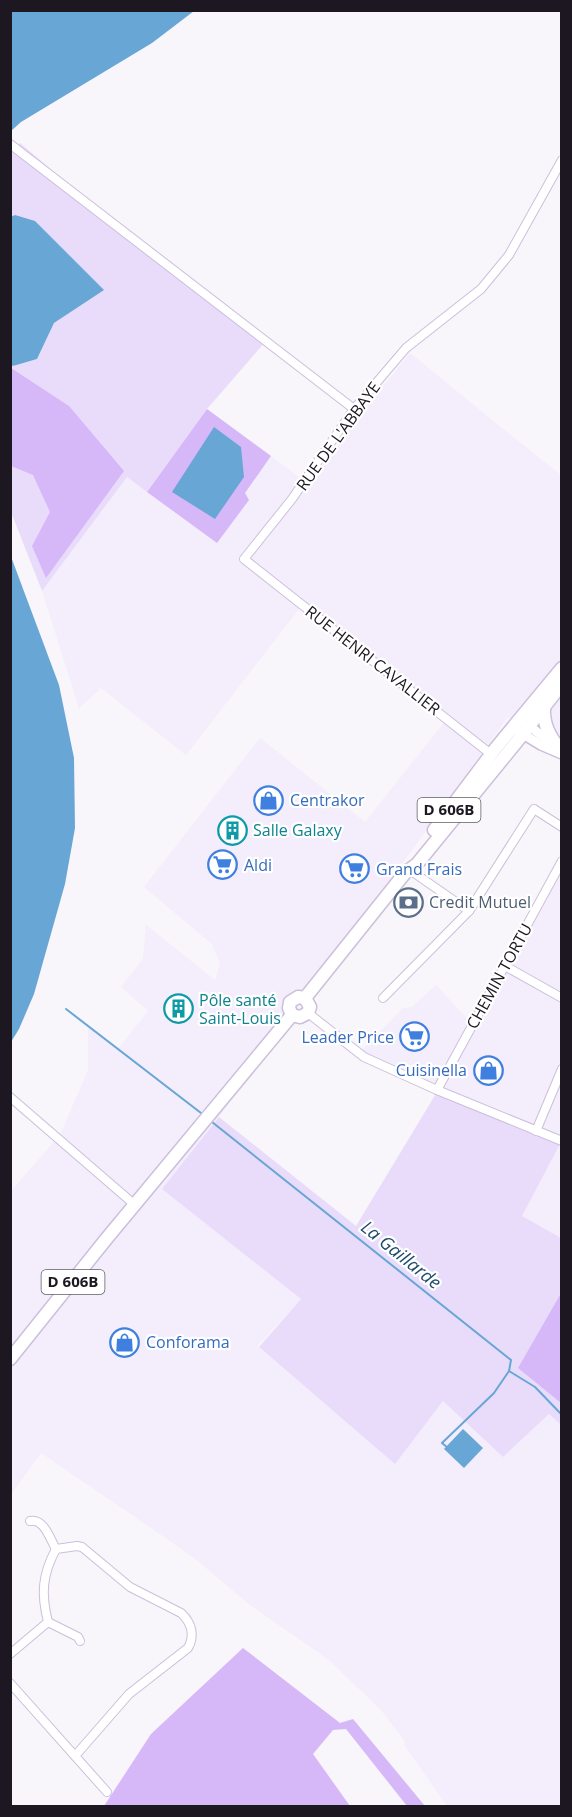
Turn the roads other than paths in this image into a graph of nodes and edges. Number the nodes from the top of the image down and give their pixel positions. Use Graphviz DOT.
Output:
graph roads {
  1 [pos="10,144"];
  2 [pos="561,160"];
  3 [pos="354,410"];
  4 [pos="244,559"];
  5 [pos="561,668"];
  6 [pos="561,684"];
  7 [pos="544,707"];
  8 [pos="522,727"];
  9 [pos="561,750"];
  10 [pos="496,758"];
  11 [pos="561,827"];
  12 [pos="561,861"];
  13 [pos="408,870"];
  14 [pos="469,911"];
  15 [pos="505,966"];
  16 [pos="304,998"];
  17 [pos="383,998"];
  18 [pos="561,998"];
  19 [pos="308,1013"];
  20 [pos="292,1015"];
  21 [pos="561,1069"];
  22 [pos="437,1090"];
  23 [pos="10,1096"];
  24 [pos="536,1131"];
  25 [pos="561,1141"];
  26 [pos="135,1205"];
  27 [pos="10,1359"];
  28 [pos="30,1521"];
  29 [pos="56,1549"];
  30 [pos="48,1622"];
  31 [pos="80,1641"];
  32 [pos="10,1654"];
  33 [pos="10,1683"];
  34 [pos="75,1756"];
  35 [pos="107,1792"];
  1 -- 3 [label="street"];
  2 -- 3 [label="street, RUE DE L'ABBAYE"];
  3 -- 4 [label="street, RUE DE L'ABBAYE"];
  4 -- 10 [label="street, RUE HENRI CAVALLIER"];
  5 -- 8 [label="main road, D 606B"];
  6 -- 7 [label="main road, D 606B"];
  7 -- 8 [label="main road, D 606B"];
  7 -- 9 [label="main road"];
  8 -- 9 [label="street"];
  8 -- 10 [label="main road, D 606B"];
  10 -- 13 [label="main road, D 606B"];
  11 -- 14 [label="street"];
  12 -- 15 [label="street, CHEMIN TORTU"];
  13 -- 14 [label="street"];
  13 -- 16 [label="main road, D 606B"];
  14 -- 17 [label="street"];
  15 -- 18 [label="street"];
  15 -- 22 [label="street, CHEMIN TORTU"];
  16 -- 19 [label="main road"];
  16 -- 20 [label="main road"];
  19 -- 20 [label="main road"];
  19 -- 22 [label="street"];
  20 -- 26 [label="main road, D 606B"];
  21 -- 24 [label="street"];
  22 -- 24 [label="street"];
  23 -- 26 [label="street"];
  24 -- 25 [label="street"];
  26 -- 27 [label="main road, D 606B"];
  28 -- 29 [label="street"];
  29 -- 30 [label="street"];
  29 -- 34 [label="street"];
  30 -- 31 [label="street"];
  30 -- 32 [label="street"];
  33 -- 34 [label="street"];
  34 -- 35 [label="street"];
}
